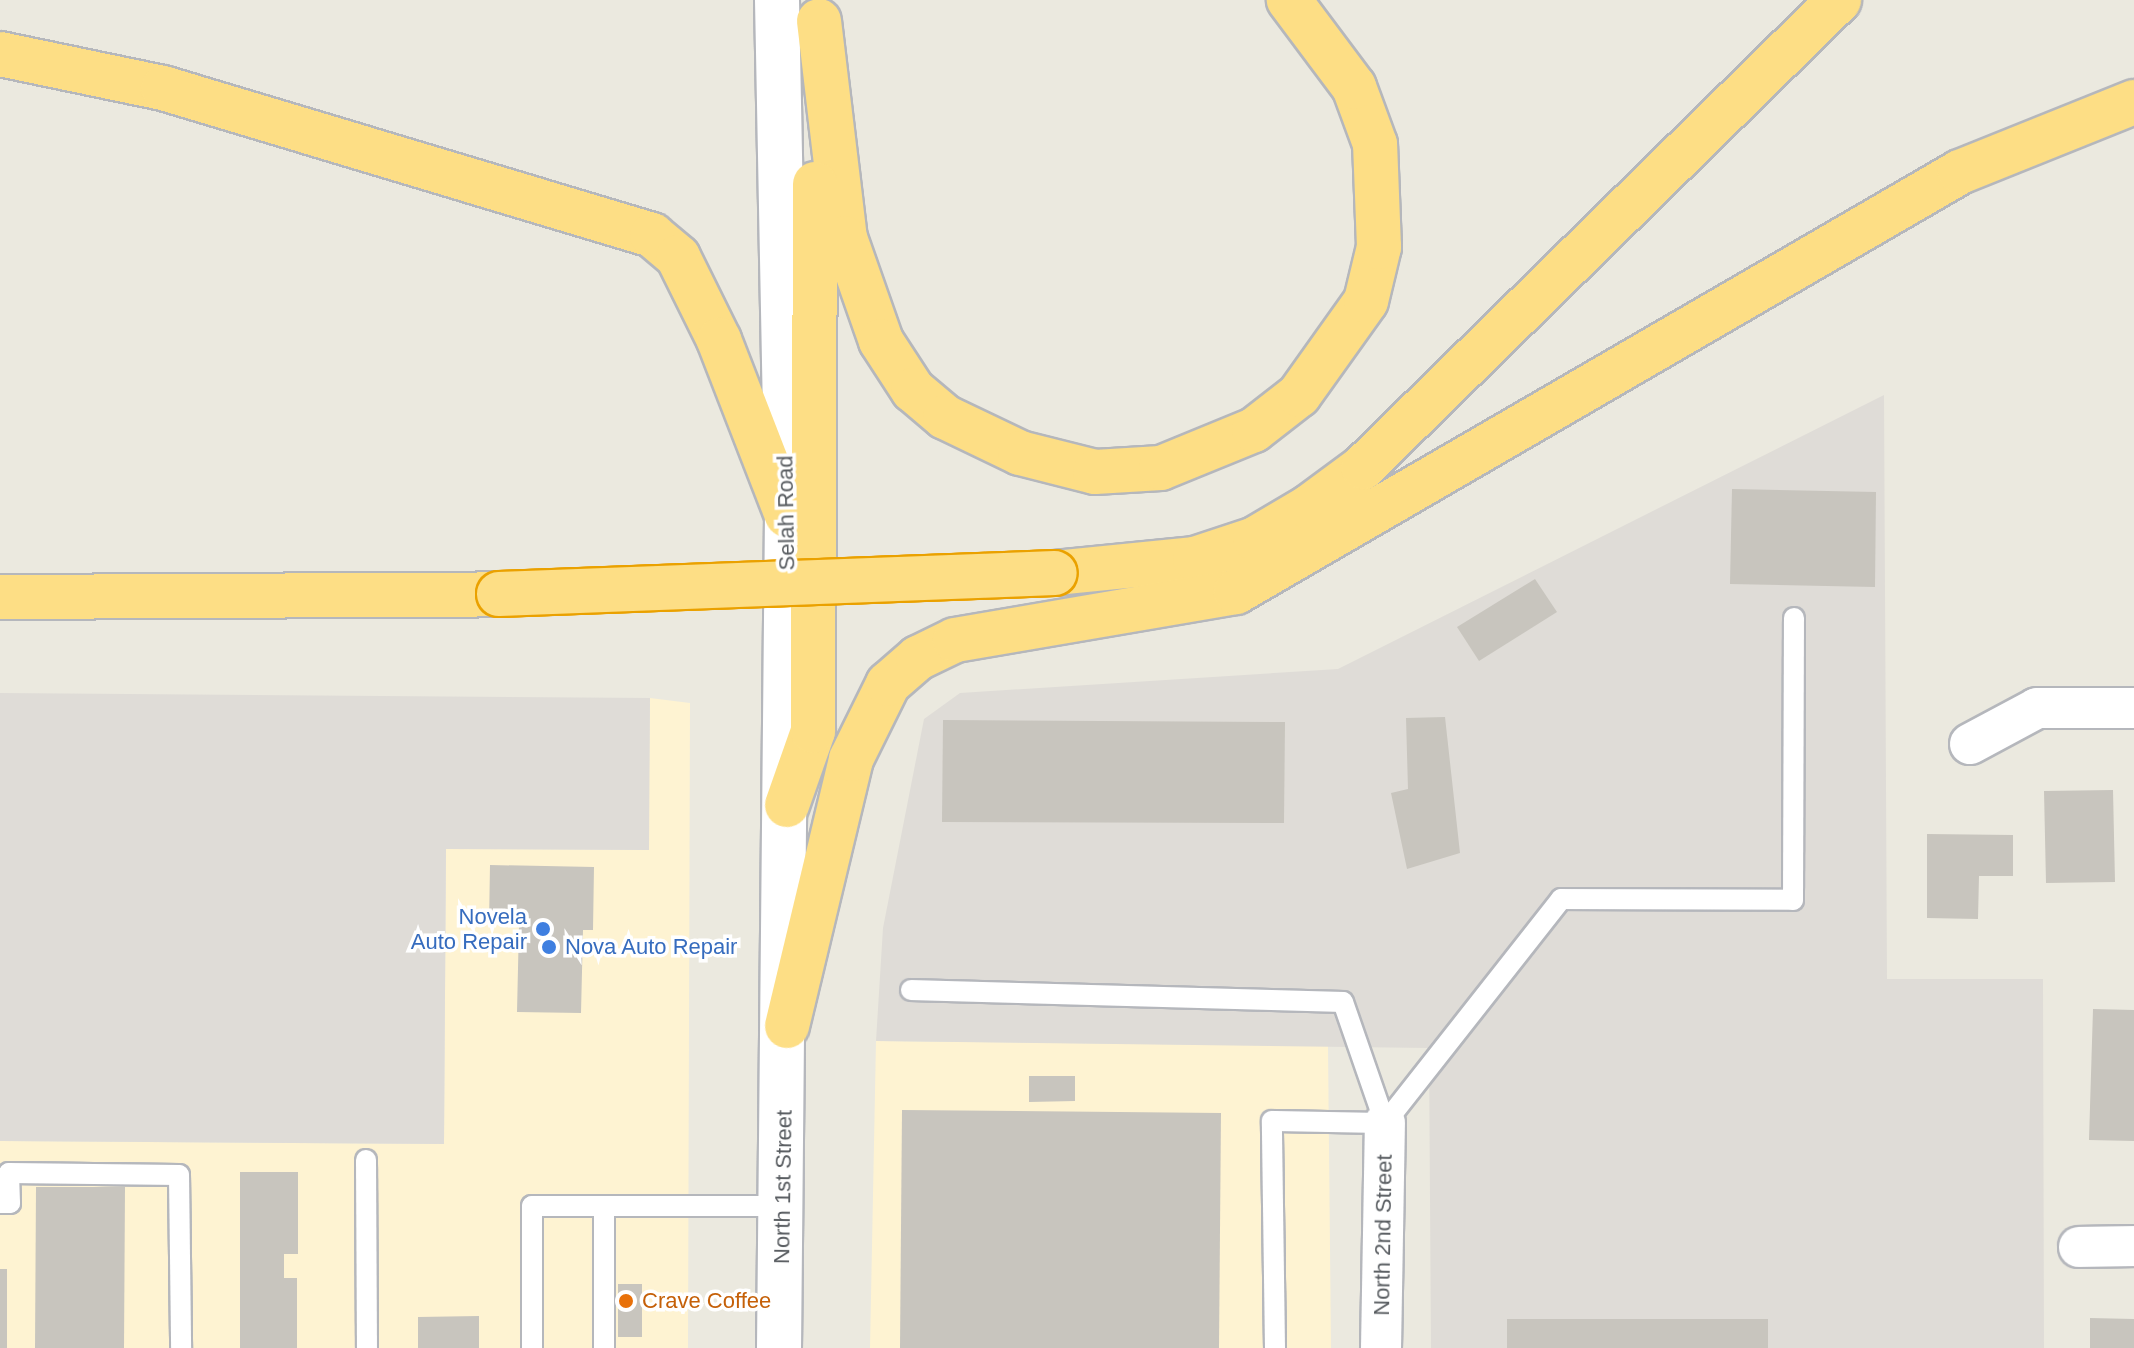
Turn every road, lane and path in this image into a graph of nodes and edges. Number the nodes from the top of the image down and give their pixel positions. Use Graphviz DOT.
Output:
graph roads {
  1 [pos="777,0"];
  2 [pos="1289,0"];
  3 [pos="1839,0"];
  4 [pos="819,11"];
  5 [pos="0,54"];
  6 [pos="0,77"];
  7 [pos="163,88"];
  8 [pos="2134,102"];
  9 [pos="787,515"];
  10 [pos="0,597"];
  11 [pos="1794,618"];
  12 [pos="2134,708"];
  13 [pos="1970,744"];
  14 [pos="787,805"];
  15 [pos="911,990"];
  16 [pos="787,1026"];
  17 [pos="1385,1123"];
  18 [pos="366,1160"];
  19 [pos="0,1203"];
  20 [pos="604,1206"];
  21 [pos="783,1206"];
  22 [pos="2134,1246"];
  23 [pos="2079,1247"];
  24 [pos="181,1348"];
  25 [pos="367,1348"];
  26 [pos="532,1348"];
  27 [pos="604,1348"];
  28 [pos="779,1348"];
  29 [pos="1275,1348"];
  30 [pos="1381,1348"];
  1 -- 9 [label="main road, Selah Road"];
  2 -- 4 [label="highway"];
  3 -- 10 [label="highway, bridge"];
  4 -- 14 [label="highway"];
  5 -- 7 [label="highway"];
  6 -- 7 [label="highway"];
  7 -- 9 [label="highway"];
  8 -- 16 [label="highway"];
  9 -- 14 [label="main road, Selah Road"];
  11 -- 17 [label="lane"];
  12 -- 13 [label="street"];
  14 -- 16 [label="main road, Selah Road"];
  15 -- 17 [label="lane"];
  16 -- 21 [label="main road, North 1st Street"];
  17 -- 29 [label="lane"];
  17 -- 30 [label="street, North 2nd Street"];
  18 -- 25 [label="lane"];
  19 -- 24 [label="lane"];
  20 -- 21 [label="lane"];
  20 -- 26 [label="lane"];
  20 -- 27 [label="lane"];
  21 -- 28 [label="main road, North 1st Street"];
  22 -- 23 [label="street"];
}
